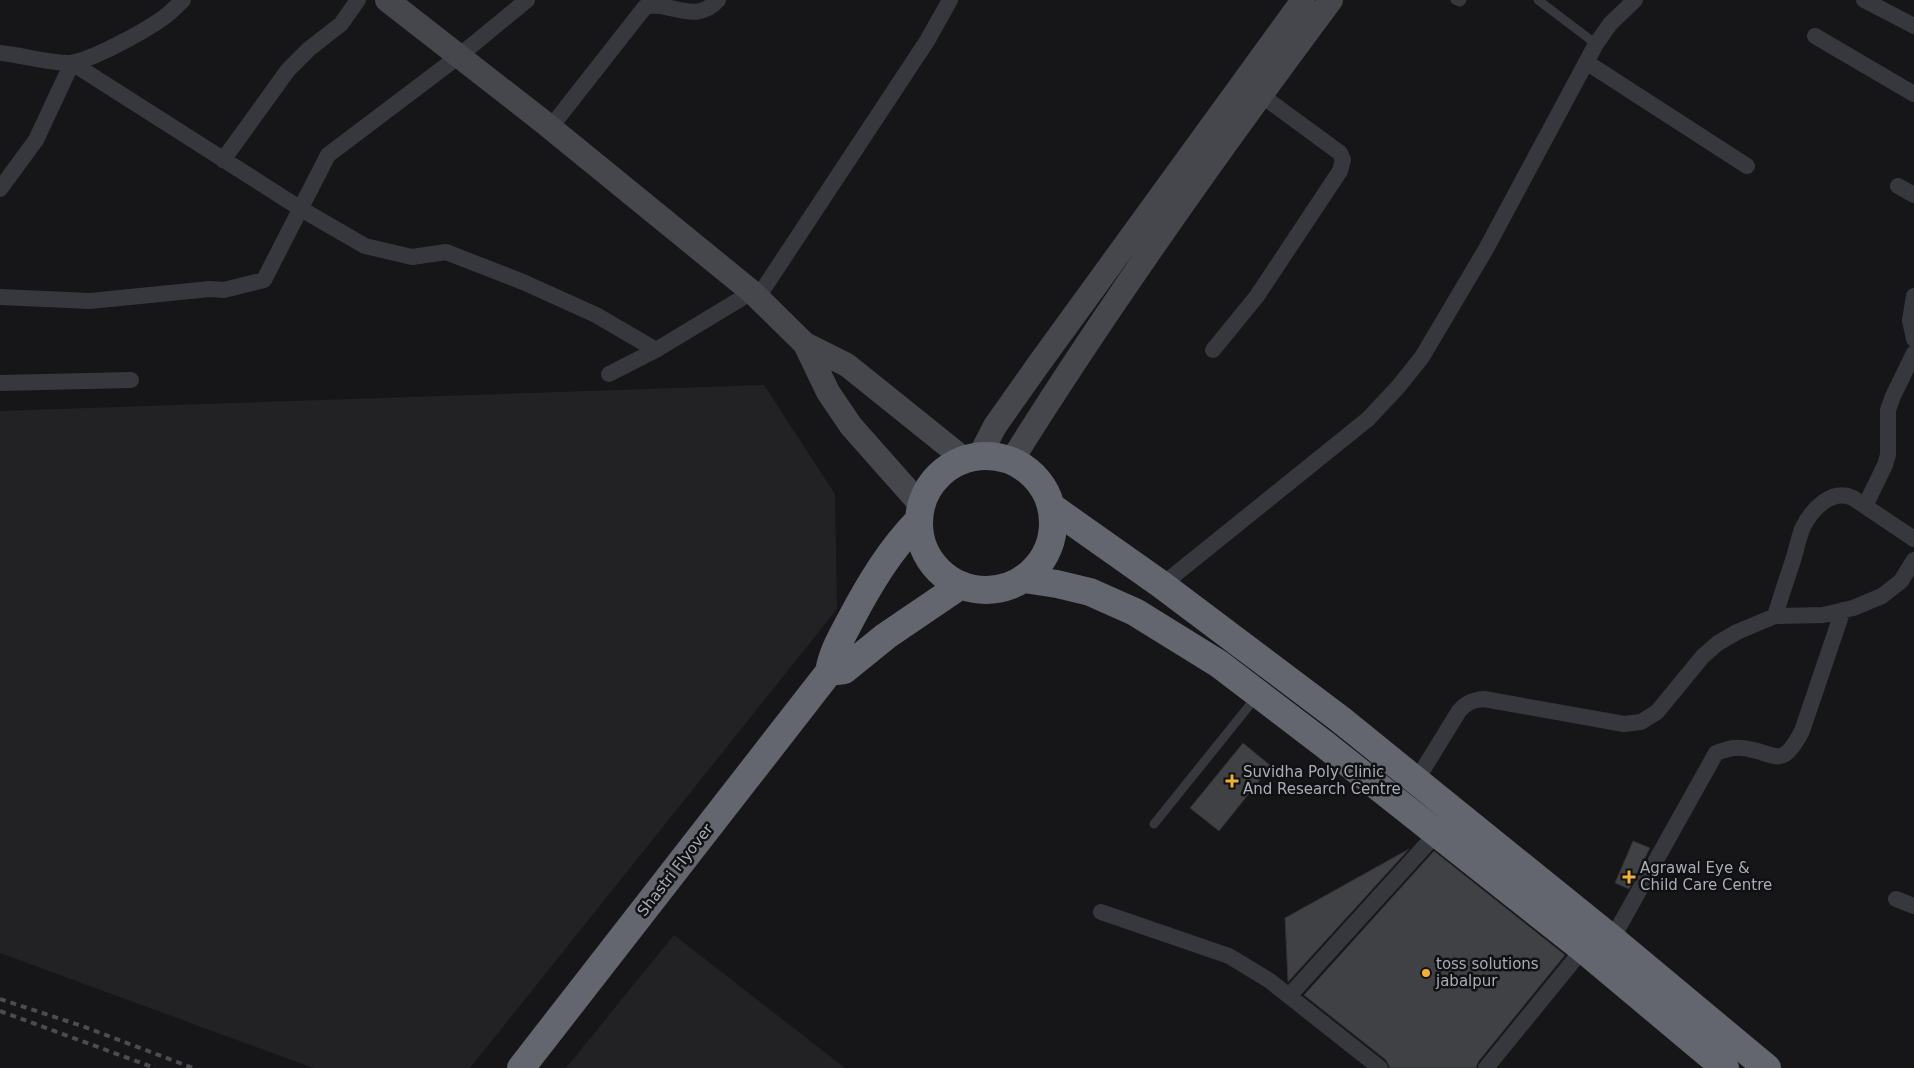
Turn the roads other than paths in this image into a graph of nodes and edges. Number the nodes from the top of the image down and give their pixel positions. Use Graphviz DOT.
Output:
graph roads {
  1 [pos="183,0"];
  2 [pos="358,0"];
  3 [pos="387,0"];
  4 [pos="526,0"];
  5 [pos="718,0"];
  6 [pos="1303,0"];
  7 [pos="1331,0"];
  8 [pos="1455,0"];
  9 [pos="1462,0"];
  10 [pos="1538,0"];
  11 [pos="1635,0"];
  12 [pos="1864,0"];
  13 [pos="947,1"];
  14 [pos="1914,26"];
  15 [pos="1814,36"];
  16 [pos="1596,44"];
  17 [pos="0,53"];
  18 [pos="459,56"];
  19 [pos="1586,62"];
  20 [pos="72,63"];
  21 [pos="1261,94"];
  22 [pos="1914,94"];
  23 [pos="550,128"];
  24 [pos="224,160"];
  25 [pos="1747,166"];
  26 [pos="1898,186"];
  27 [pos="0,189"];
  28 [pos="1914,195"];
  29 [pos="301,209"];
  30 [pos="755,294"];
  31 [pos="0,296"];
  32 [pos="1914,296"];
  33 [pos="1914,340"];
  34 [pos="805,344"];
  35 [pos="656,350"];
  36 [pos="1213,350"];
  37 [pos="1914,353"];
  38 [pos="609,374"];
  39 [pos="131,380"];
  40 [pos="0,383"];
  41 [pos="972,457"];
  42 [pos="1012,460"];
  43 [pos="1865,506"];
  44 [pos="1053,508"];
  45 [pos="920,513"];
  46 [pos="1914,539"];
  47 [pos="1914,560"];
  48 [pos="1024,579"];
  49 [pos="961,585"];
  50 [pos="1162,585"];
  51 [pos="1843,610"];
  52 [pos="1775,616"];
  53 [pos="829,672"];
  54 [pos="1258,695"];
  55 [pos="1416,781"];
  56 [pos="1154,824"];
  57 [pos="1436,834"];
  58 [pos="1896,900"];
  59 [pos="1914,906"];
  60 [pos="1101,912"];
  61 [pos="1612,939"];
  62 [pos="1583,949"];
  63 [pos="1289,996"];
  64 [pos="521,1068"];
  65 [pos="1380,1068"];
  66 [pos="1486,1068"];
  67 [pos="1725,1068"];
  68 [pos="1767,1068"];
  1 -- 20 [label="street"];
  2 -- 24 [label="street"];
  3 -- 18 [label="street"];
  4 -- 18 [label="street"];
  5 -- 23 [label="street"];
  6 -- 41 [label="street"];
  7 -- 21 [label="street"];
  8 -- 9 [label="lane"];
  10 -- 16 [label="lane"];
  11 -- 16 [label="street"];
  12 -- 14 [label="street"];
  13 -- 30 [label="street"];
  15 -- 22 [label="street"];
  16 -- 19 [label="street"];
  17 -- 20 [label="street"];
  18 -- 23 [label="street"];
  18 -- 29 [label="street"];
  19 -- 25 [label="street"];
  19 -- 50 [label="street"];
  20 -- 24 [label="street"];
  20 -- 27 [label="street"];
  21 -- 36 [label="street"];
  21 -- 42 [label="street"];
  23 -- 30 [label="street"];
  24 -- 29 [label="street"];
  26 -- 28 [label="street"];
  29 -- 31 [label="street"];
  29 -- 35 [label="street"];
  30 -- 34 [label="street"];
  30 -- 35 [label="street"];
  32 -- 33 [label="street"];
  34 -- 41 [label="street"];
  34 -- 45 [label="street"];
  35 -- 38 [label="street"];
  37 -- 43 [label="street"];
  39 -- 40 [label="street"];
  41 -- 42 [label="highway"];
  41 -- 45 [label="highway"];
  42 -- 44 [label="highway"];
  43 -- 46 [label="street"];
  43 -- 52 [label="street"];
  44 -- 48 [label="highway"];
  44 -- 50 [label="highway"];
  45 -- 49 [label="highway"];
  45 -- 53 [label="highway"];
  47 -- 51 [label="street"];
  48 -- 49 [label="highway"];
  48 -- 54 [label="highway"];
  49 -- 53 [label="highway"];
  50 -- 55 [label="highway"];
  51 -- 52 [label="street"];
  51 -- 61 [label="street"];
  52 -- 55 [label="street"];
  53 -- 64 [label="highway, Shastri Flyover"];
  54 -- 56 [label="lane"];
  54 -- 57 [label="highway"];
  55 -- 61 [label="highway"];
  57 -- 62 [label="highway"];
  57 -- 63 [label="street"];
  58 -- 59 [label="street"];
  60 -- 63 [label="street"];
  61 -- 68 [label="highway"];
  62 -- 66 [label="street"];
  62 -- 67 [label="highway"];
  63 -- 65 [label="street"];
}
